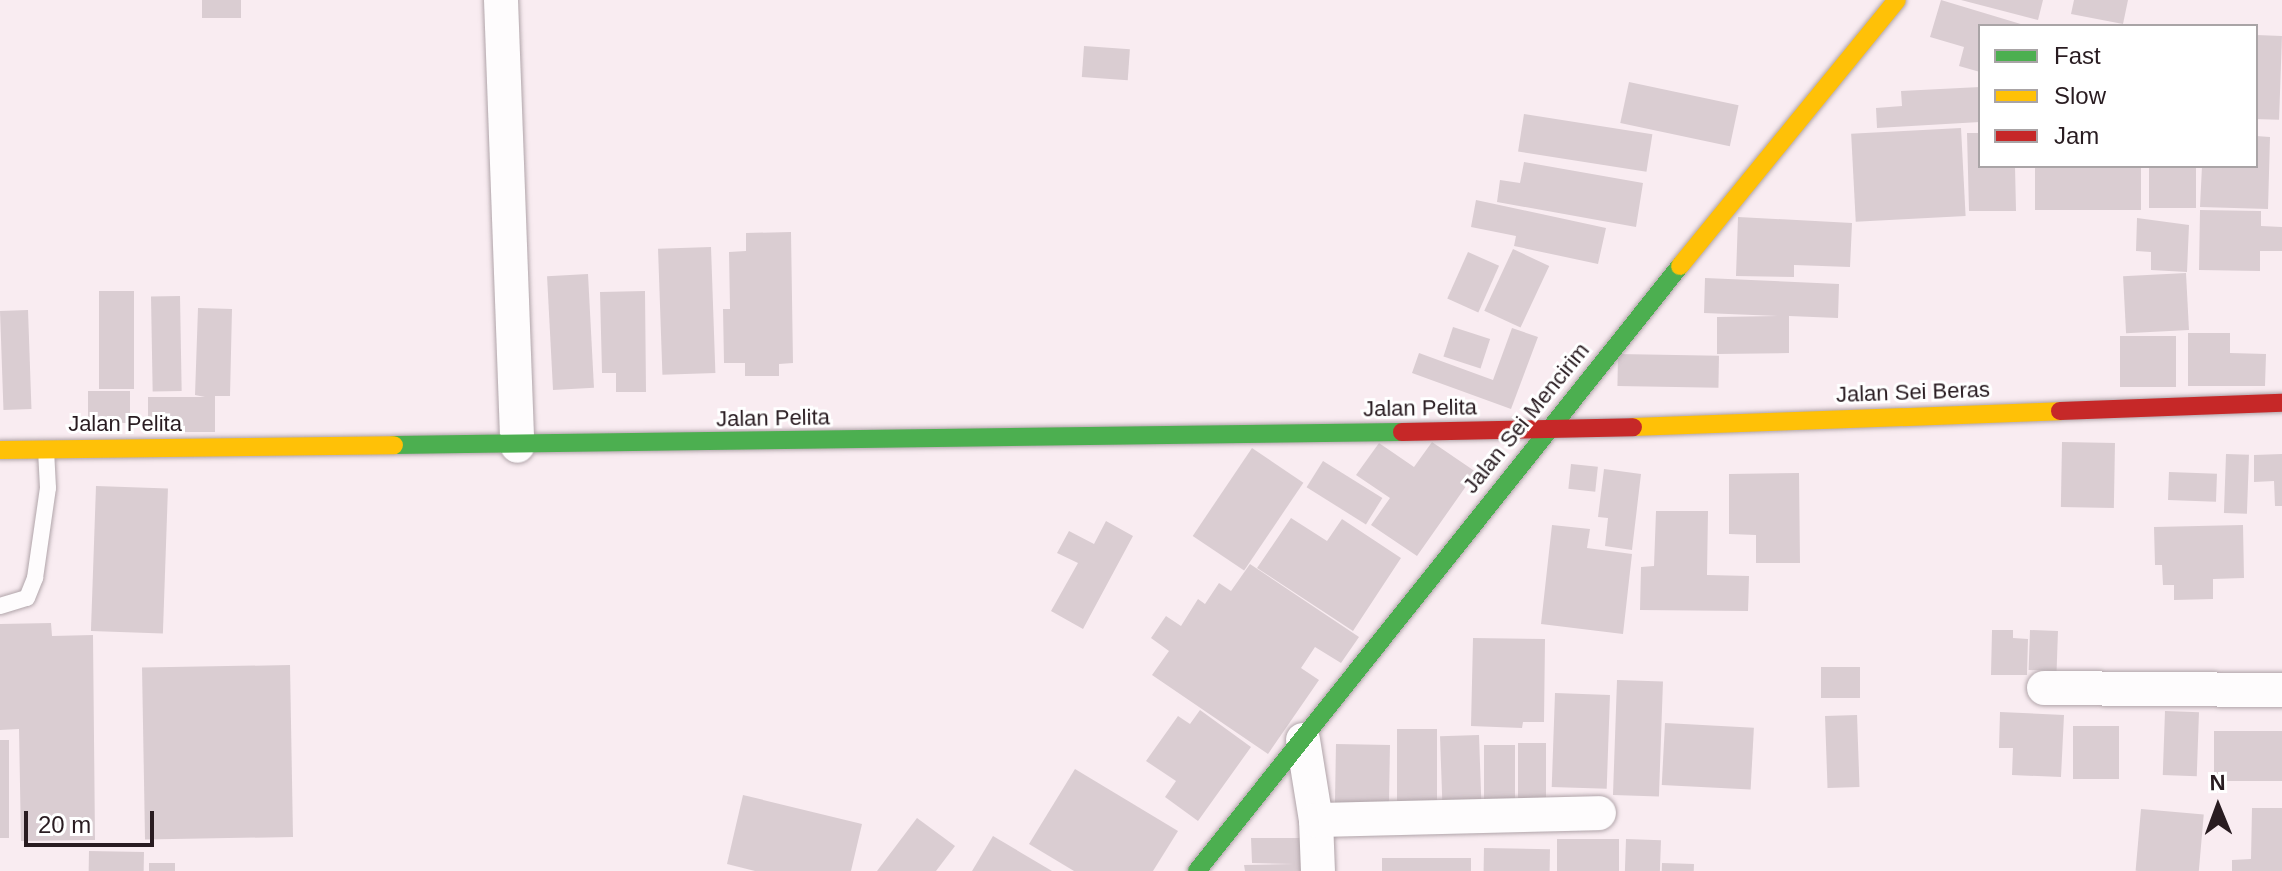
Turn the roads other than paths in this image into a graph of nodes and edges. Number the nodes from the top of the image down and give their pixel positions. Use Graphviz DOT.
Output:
graph roads {
  1 [pos="501,0"];
  2 [pos="1897,0"];
  3 [pos="2282,403"];
  4 [pos="1546,430"];
  5 [pos="517,446"];
  6 [pos="45,449"];
  7 [pos="0,450"];
  8 [pos="0,606"];
  9 [pos="2044,688"];
  10 [pos="2282,690"];
  11 [pos="1303,740"];
  12 [pos="1599,813"];
  13 [pos="1316,820"];
  14 [pos="1197,871"];
  15 [pos="1318,871"];
  1 -- 5 [label="street"];
  2 -- 4 [label="street, Jalan Sei Mencirim"];
  3 -- 4 [label="street, Jalan Sei Beras"];
  4 -- 5 [label="street, Jalan Pelita"];
  4 -- 11 [label="street, Jalan Sei Mencirim"];
  5 -- 6 [label="street, Jalan Pelita"];
  6 -- 7 [label="street, Jalan Pelita"];
  6 -- 8 [label="lane"];
  9 -- 10 [label="street"];
  11 -- 13 [label="street"];
  11 -- 14 [label="street, Jalan Sei Mencirim"];
  12 -- 13 [label="street"];
  13 -- 15 [label="street"];
}
